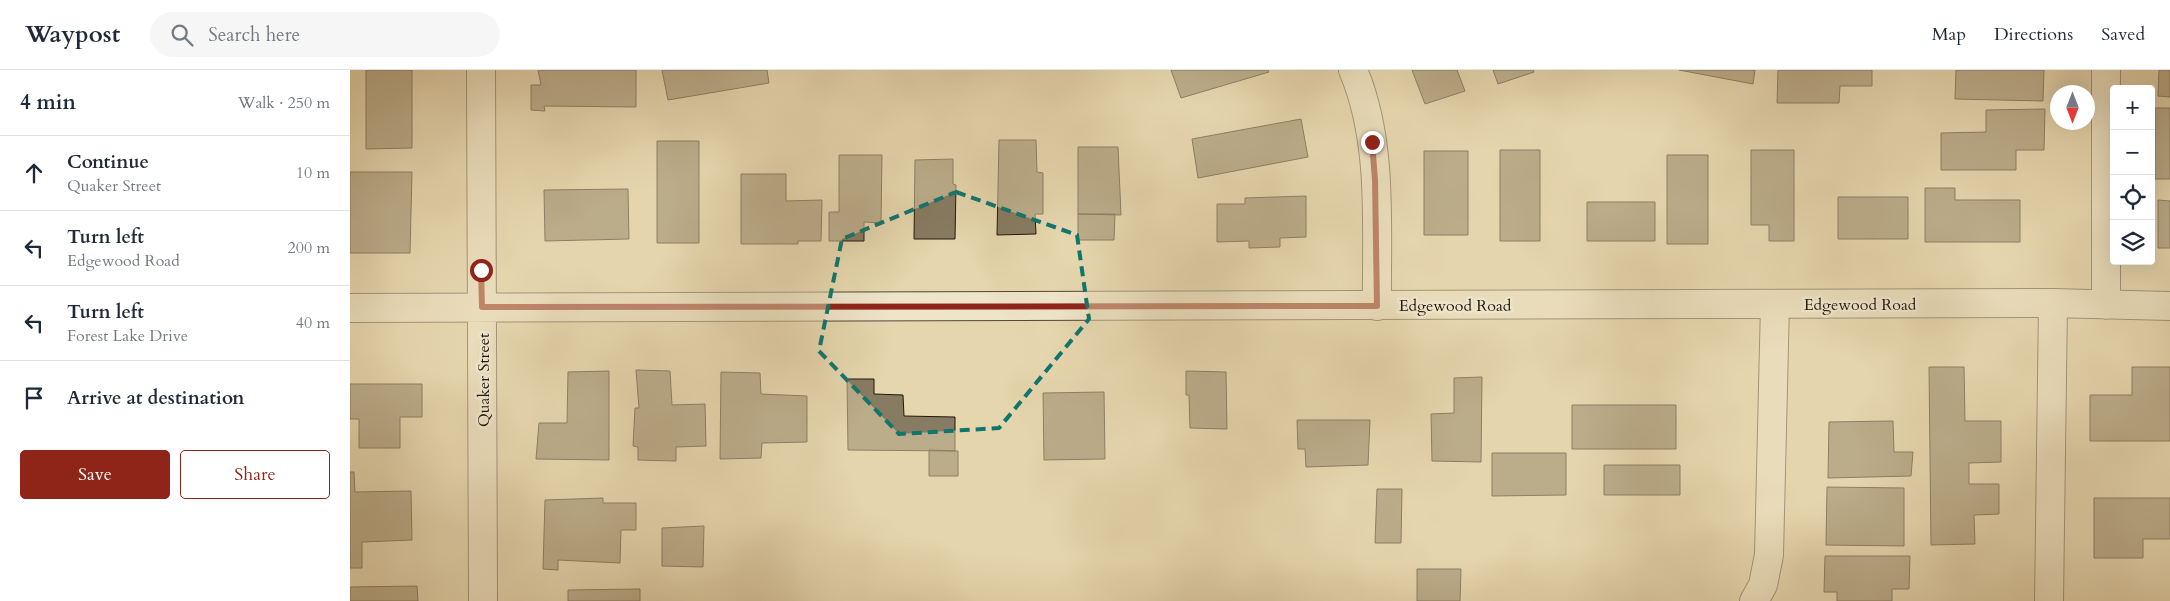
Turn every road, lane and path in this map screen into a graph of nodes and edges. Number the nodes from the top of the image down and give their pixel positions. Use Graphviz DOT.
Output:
graph roads {
  1 [pos="481,70"];
  2 [pos="1353,70"];
  3 [pos="2106,70"];
  4 [pos="2052,303"];
  5 [pos="1775,304"];
  6 [pos="2106,305"];
  7 [pos="1377,306"];
  8 [pos="2170,306"];
  9 [pos="482,307"];
  10 [pos="350,308"];
  11 [pos="484,601"];
  12 [pos="1754,601"];
  13 [pos="2049,601"];
  1 -- 9 [label="street, Quaker Street"];
  2 -- 7 [label="street"];
  3 -- 6 [label="street"];
  4 -- 5 [label="street, Edgewood Road"];
  4 -- 6 [label="street, Edgewood Road"];
  4 -- 13 [label="street"];
  5 -- 7 [label="street, Edgewood Road"];
  5 -- 12 [label="street"];
  6 -- 8 [label="street, Edgewood Road"];
  7 -- 9 [label="street, Edgewood Road"];
  9 -- 10 [label="street, Edgewood Road"];
  9 -- 11 [label="street, Quaker Street"];
}
